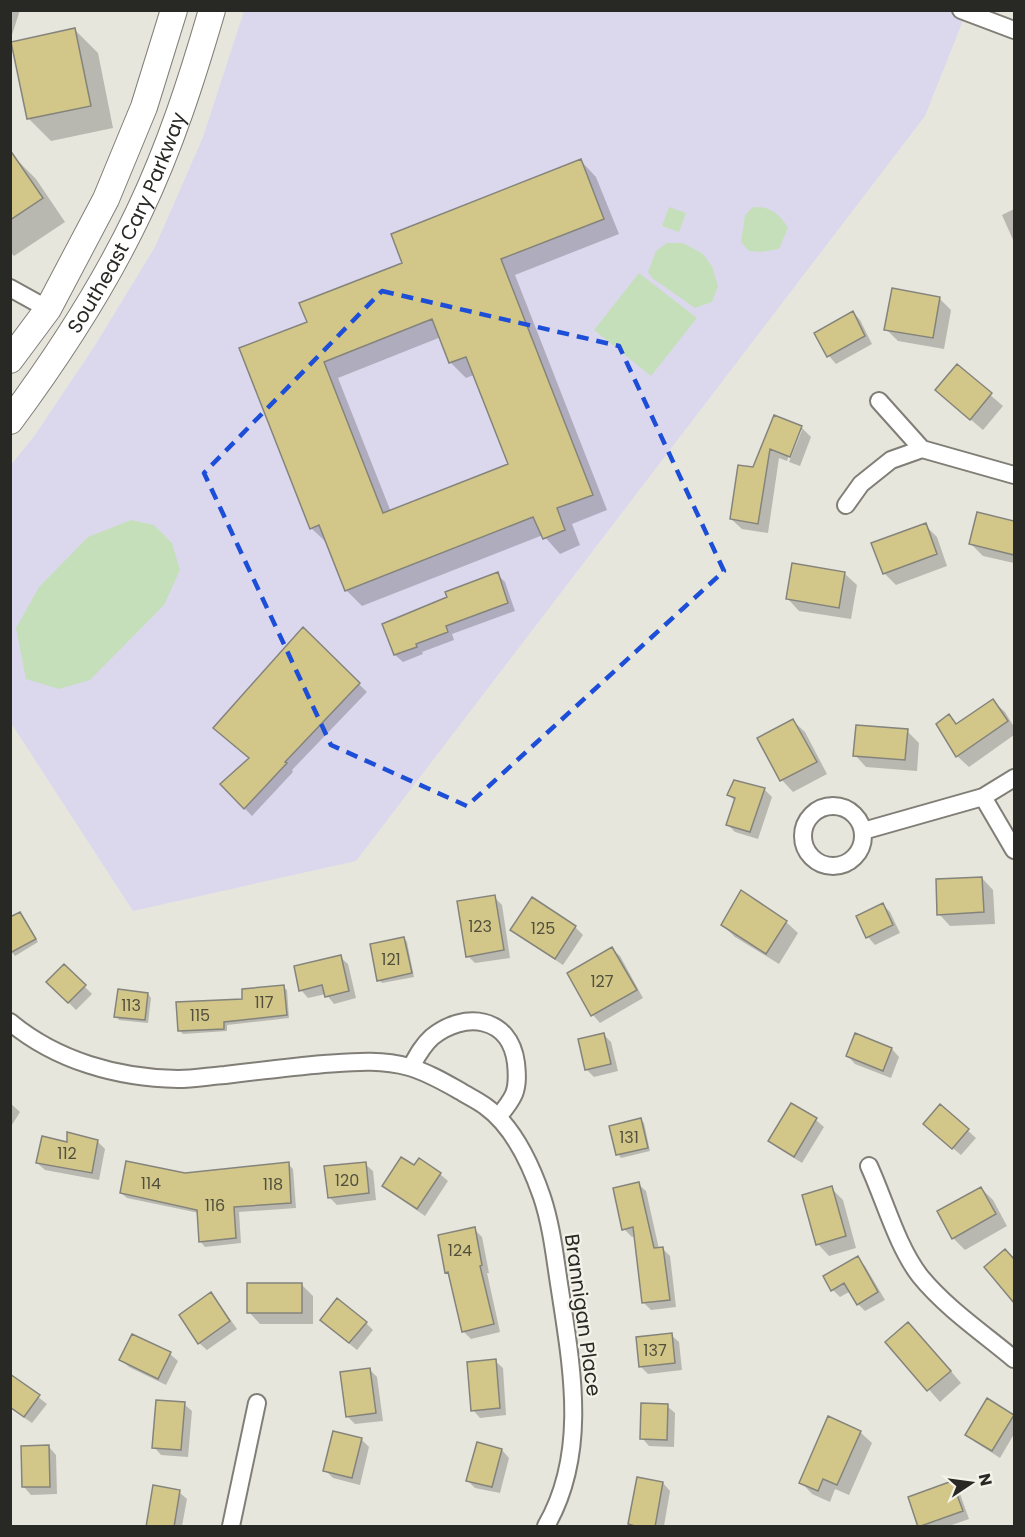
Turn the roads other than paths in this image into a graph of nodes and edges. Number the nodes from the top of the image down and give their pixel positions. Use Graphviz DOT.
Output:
graph roads {
  1 [pos="174,10"];
  2 [pos="212,10"];
  3 [pos="961,10"];
  4 [pos="1014,30"];
  5 [pos="10,288"];
  6 [pos="48,309"];
  7 [pos="10,360"];
  8 [pos="879,401"];
  9 [pos="10,421"];
  10 [pos="922,449"];
  11 [pos="1014,475"];
  12 [pos="846,505"];
  13 [pos="1014,778"];
  14 [pos="983,797"];
  15 [pos="863,831"];
  16 [pos="1014,850"];
  17 [pos="10,1023"];
  18 [pos="411,1067"];
  19 [pos="498,1117"];
  20 [pos="869,1166"];
  21 [pos="1014,1359"];
  22 [pos="257,1402"];
  23 [pos="231,1527"];
  24 [pos="546,1527"];
  1 -- 6 [label="main road, Southeast Cary Parkway"];
  2 -- 9 [label="main road, Southeast Cary Parkway"];
  3 -- 4 [label="street"];
  5 -- 6 [label="street"];
  6 -- 7 [label="main road, Southeast Cary Parkway"];
  8 -- 10 [label="street"];
  10 -- 11 [label="street"];
  10 -- 12 [label="street"];
  13 -- 14 [label="street"];
  14 -- 15 [label="street"];
  14 -- 16 [label="street"];
  17 -- 18 [label="street, Brannigan Place"];
  18 -- 19 [label="street, Brannigan Place"];
  18 -- 19 [label="street"];
  19 -- 24 [label="street, Brannigan Place"];
  20 -- 21 [label="street"];
  22 -- 23 [label="street"];
}
